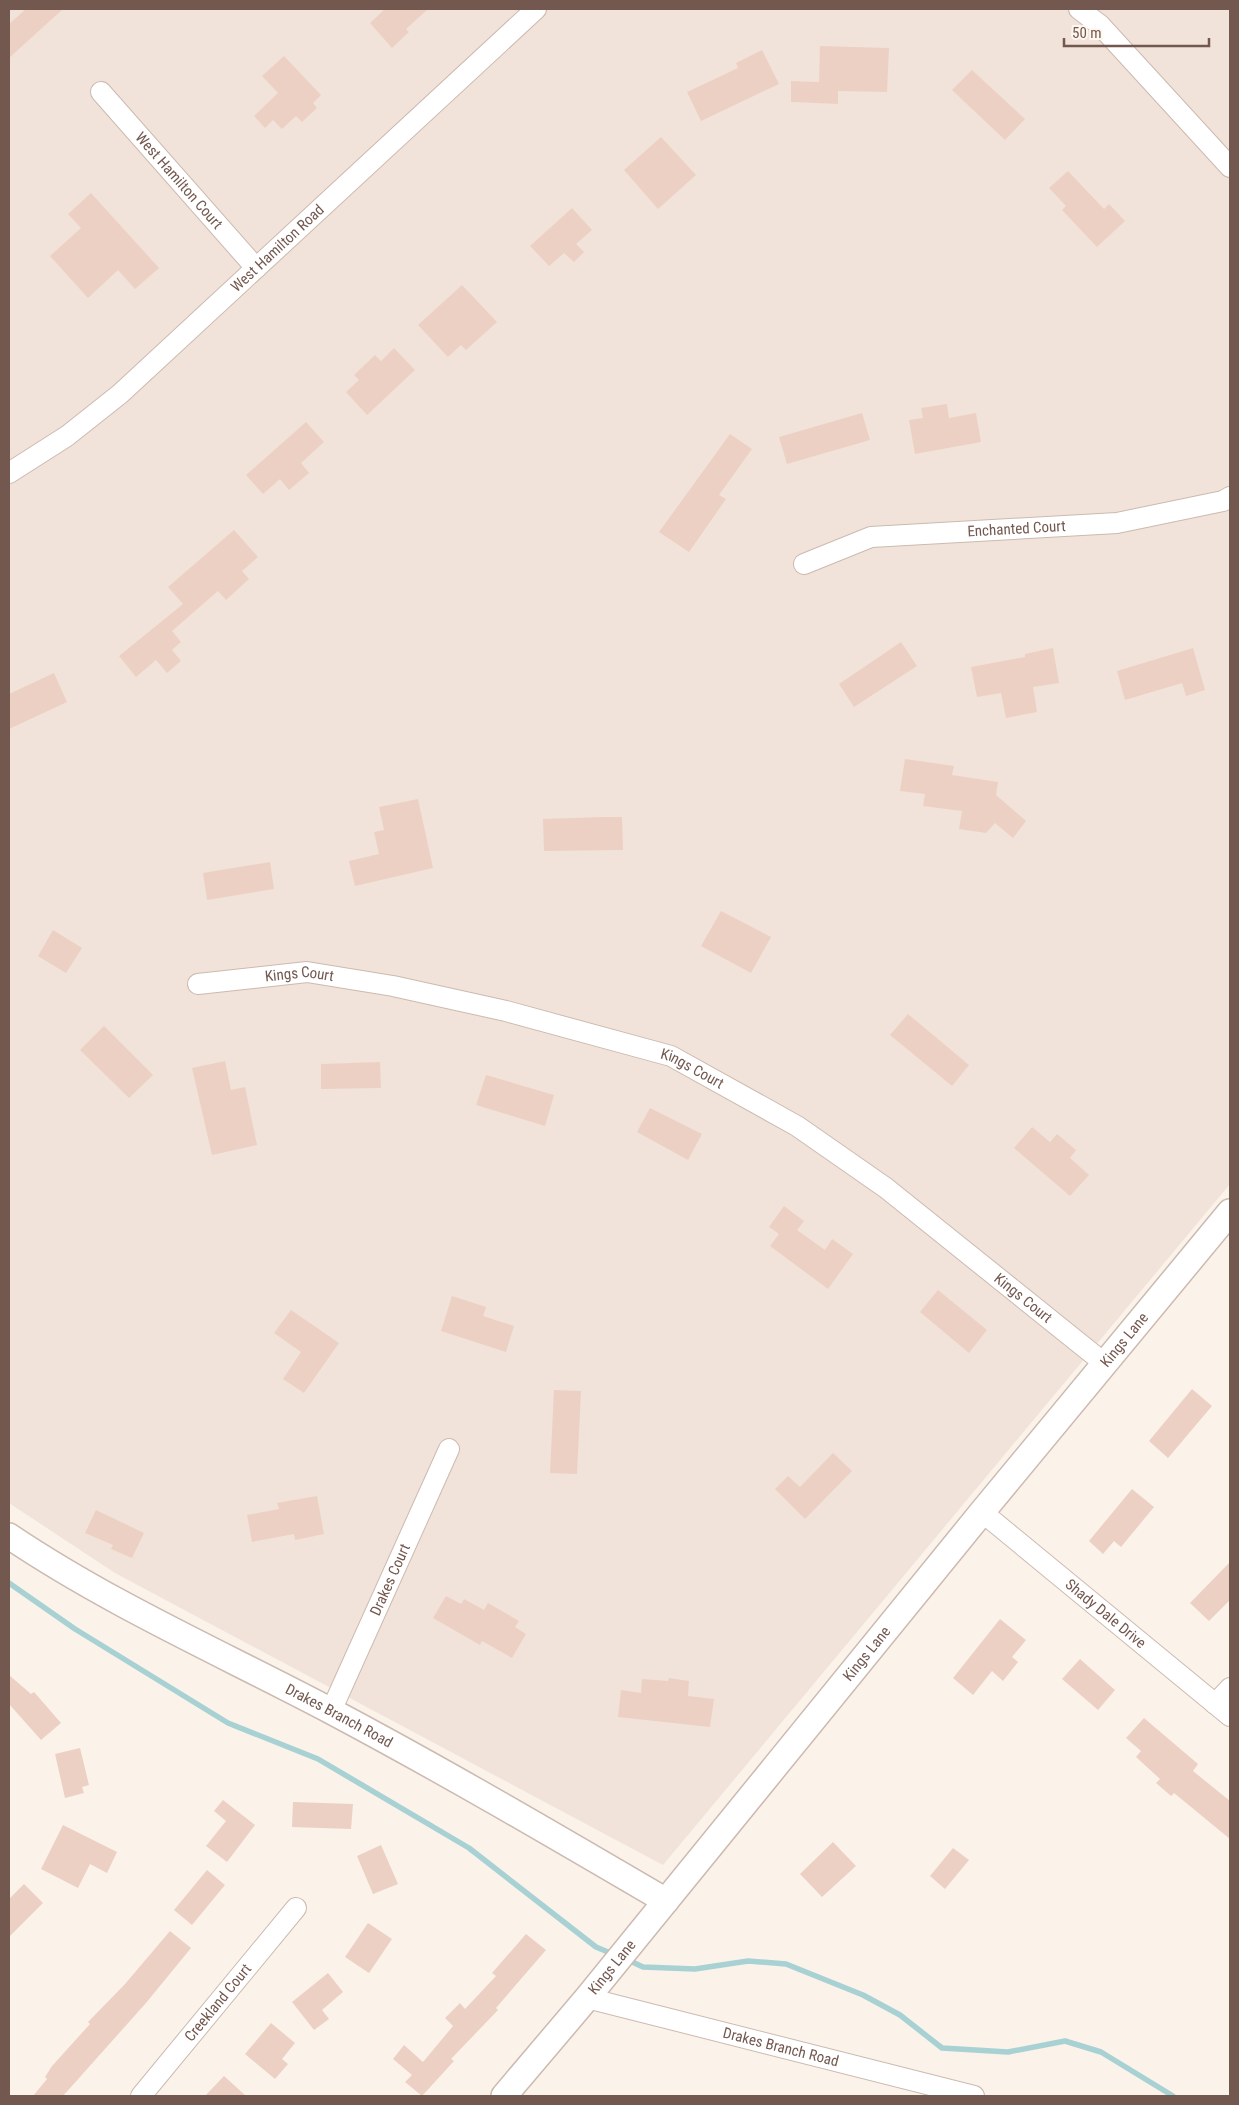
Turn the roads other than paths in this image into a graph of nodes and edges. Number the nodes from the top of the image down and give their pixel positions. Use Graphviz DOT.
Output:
graph roads {
  1 [pos="536,9"];
  2 [pos="1079,9"];
  3 [pos="101,92"];
  4 [pos="1230,167"];
  5 [pos="256,268"];
  6 [pos="9,473"];
  7 [pos="1230,497"];
  8 [pos="804,564"];
  9 [pos="198,984"];
  10 [pos="1230,1212"];
  11 [pos="1104,1364"];
  12 [pos="449,1449"];
  13 [pos="982,1512"];
  14 [pos="9,1536"];
  15 [pos="1230,1688"];
  16 [pos="1223,1710"];
  17 [pos="331,1711"];
  18 [pos="666,1901"];
  19 [pos="296,1908"];
  20 [pos="587,1998"];
  21 [pos="141,2096"];
  22 [pos="504,2096"];
  23 [pos="974,2096"];
  1 -- 5 [label="street, West Hamilton Road"];
  2 -- 4 [label="street"];
  3 -- 5 [label="street, West Hamilton Court"];
  5 -- 6 [label="street, West Hamilton Road"];
  7 -- 8 [label="street, Enchanted Court"];
  9 -- 11 [label="street, Kings Court"];
  10 -- 11 [label="street, Kings Lane"];
  11 -- 13 [label="street, Kings Lane"];
  12 -- 17 [label="street, Drakes Court"];
  13 -- 16 [label="street, Shady Dale Drive"];
  13 -- 18 [label="street, Kings Lane"];
  14 -- 17 [label="street, Drakes Branch Road"];
  15 -- 16 [label="street"];
  17 -- 18 [label="street, Drakes Branch Road"];
  18 -- 20 [label="street, Kings Lane"];
  19 -- 21 [label="street, Creekland Court"];
  20 -- 22 [label="street, Kings Lane"];
  20 -- 23 [label="street, Drakes Branch Road"];
}
